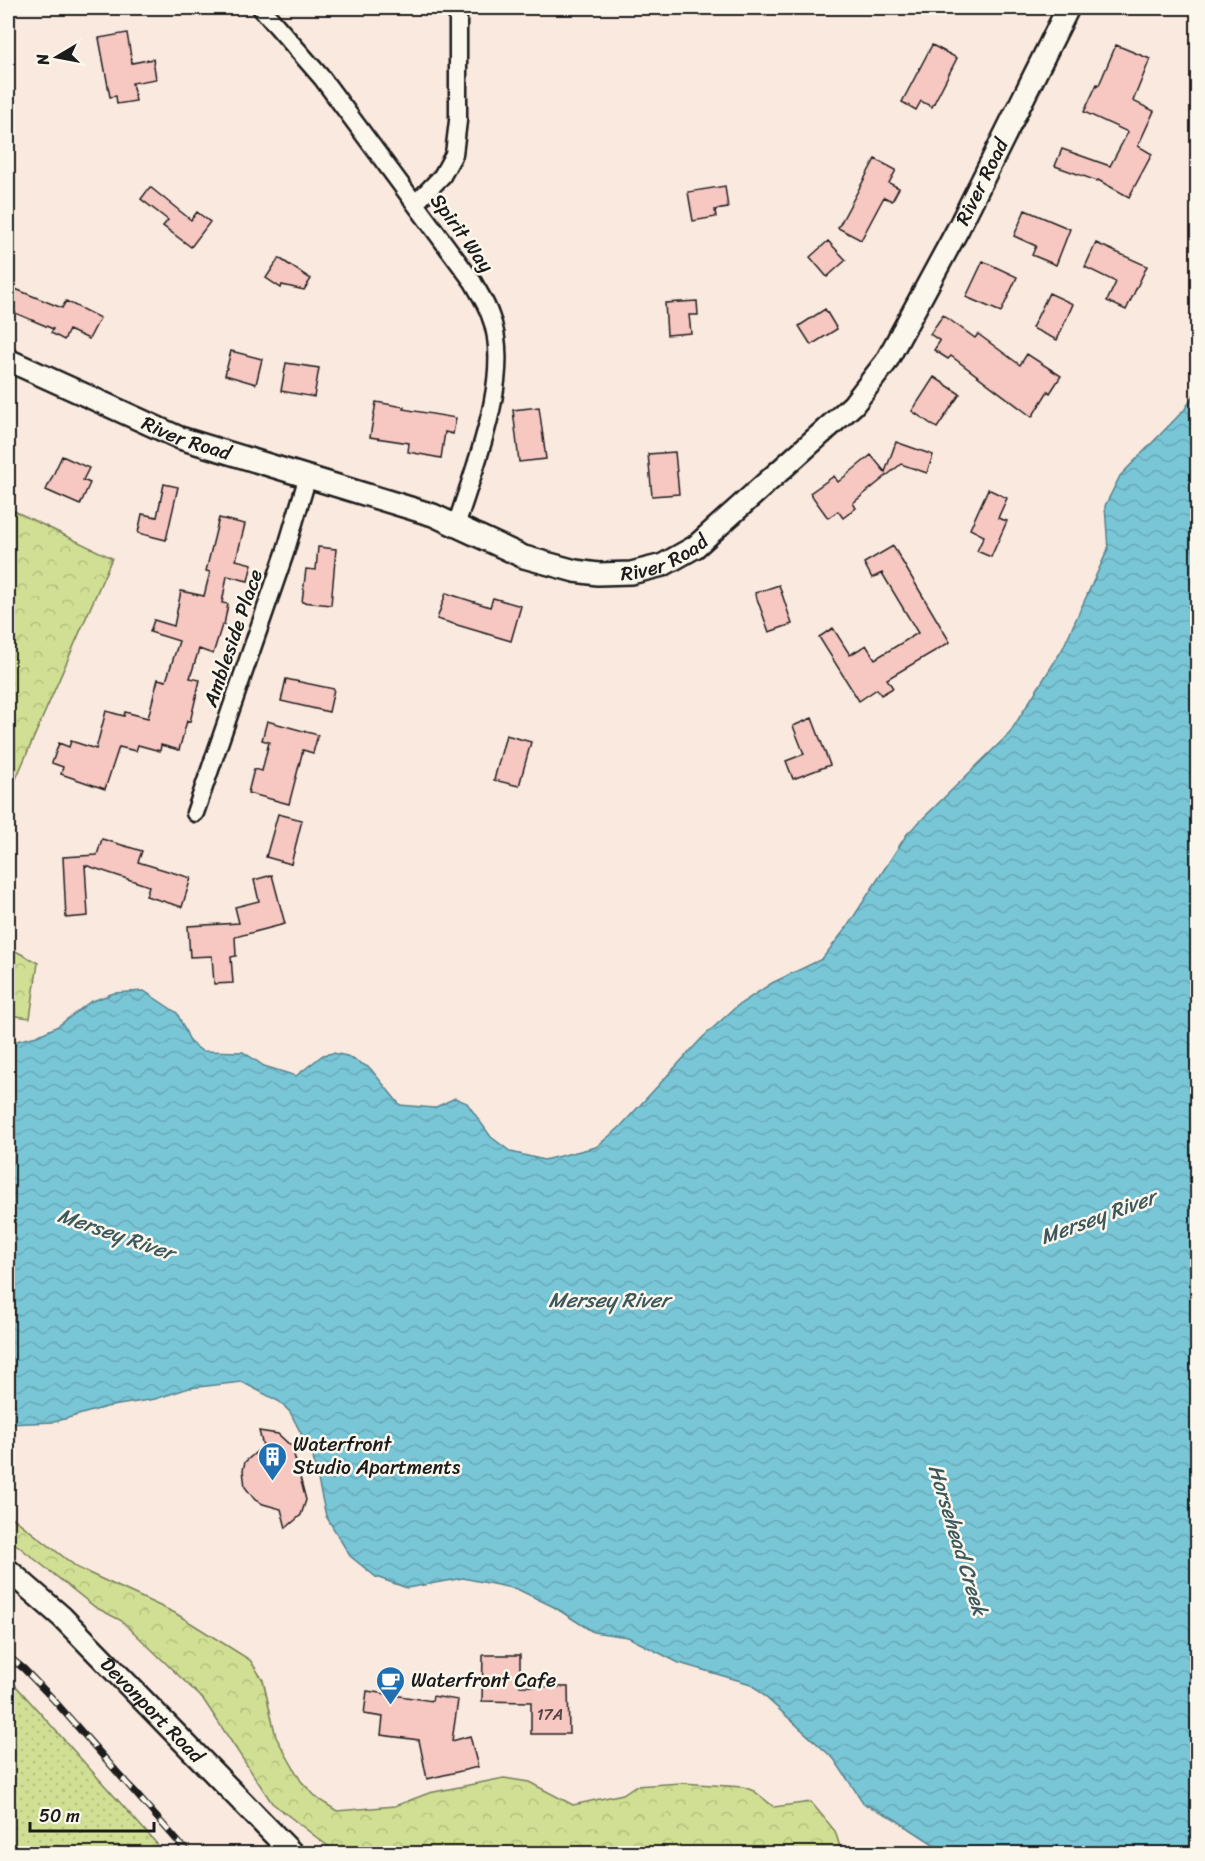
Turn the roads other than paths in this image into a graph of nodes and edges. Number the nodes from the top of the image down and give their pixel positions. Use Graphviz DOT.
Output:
graph roads {
  1 [pos="261,8"];
  2 [pos="458,8"];
  3 [pos="1068,8"];
  4 [pos="415,204"];
  5 [pos="8,360"];
  6 [pos="308,476"];
  7 [pos="456,526"];
  8 [pos="195,813"];
  9 [pos="8,1570"];
  10 [pos="293,1854"];
  1 -- 4 [label="street, Spirit Way"];
  2 -- 4 [label="street"];
  3 -- 7 [label="main road, River Road"];
  4 -- 7 [label="street, Spirit Way"];
  5 -- 6 [label="main road, River Road"];
  6 -- 7 [label="main road, River Road"];
  6 -- 8 [label="street, Ambleside Place"];
  9 -- 10 [label="main road, Devonport Road"];
}
